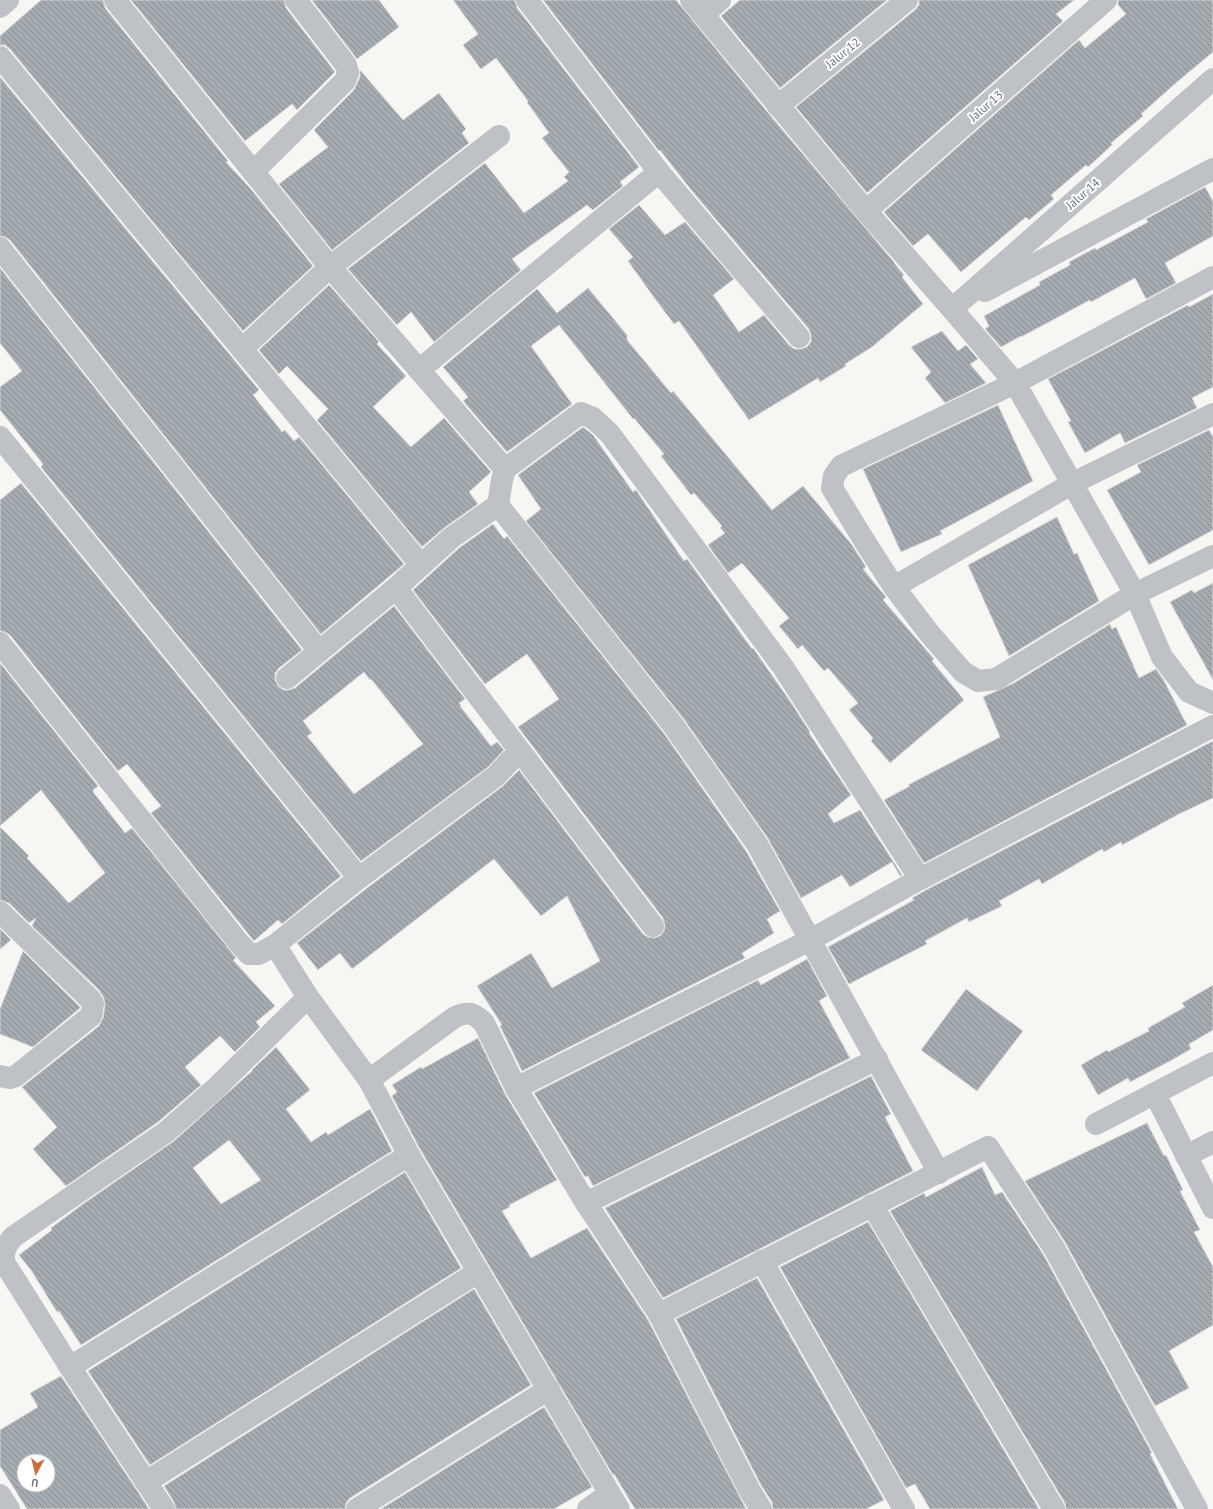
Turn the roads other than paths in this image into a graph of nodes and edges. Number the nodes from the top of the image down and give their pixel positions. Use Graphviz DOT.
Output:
graph roads {
  1 [pos="8,0"];
  2 [pos="115,0"];
  3 [pos="296,0"];
  4 [pos="527,0"];
  5 [pos="907,0"];
  6 [pos="1106,0"];
  7 [pos="705,5"];
  8 [pos="0,7"];
  9 [pos="0,57"];
  10 [pos="1213,79"];
  11 [pos="778,106"];
  12 [pos="499,136"];
  13 [pos="1213,169"];
  14 [pos="253,172"];
  15 [pos="659,172"];
  16 [pos="866,211"];
  17 [pos="0,248"];
  18 [pos="330,268"];
  19 [pos="1213,277"];
  20 [pos="952,309"];
  21 [pos="799,337"];
  22 [pos="242,349"];
  23 [pos="419,370"];
  24 [pos="1015,383"];
  25 [pos="1213,414"];
  26 [pos="0,437"];
  27 [pos="505,469"];
  28 [pos="1073,483"];
  29 [pos="498,505"];
  30 [pos="1213,556"];
  31 [pos="421,565"];
  32 [pos="894,587"];
  33 [pos="396,588"];
  34 [pos="1135,594"];
  35 [pos="2,649"];
  36 [pos="319,651"];
  37 [pos="287,678"];
  38 [pos="1213,702"];
  39 [pos="1213,726"];
  40 [pos="520,752"];
  41 [pos="358,878"];
  42 [pos="920,879"];
  43 [pos="0,912"];
  44 [pos="653,926"];
  45 [pos="810,940"];
  46 [pos="275,945"];
  47 [pos="308,997"];
  48 [pos="877,1059"];
  49 [pos="1213,1063"];
  50 [pos="0,1076"];
  51 [pos="369,1080"];
  52 [pos="516,1088"];
  53 [pos="1155,1094"];
  54 [pos="1096,1124"];
  55 [pos="1213,1142"];
  56 [pos="409,1155"];
  57 [pos="1186,1156"];
  58 [pos="939,1172"];
  59 [pos="586,1203"];
  60 [pos="872,1205"];
  61 [pos="1213,1208"];
  62 [pos="762,1261"];
  63 [pos="478,1272"];
  64 [pos="659,1314"];
  65 [pos="70,1367"];
  66 [pos="549,1389"];
  67 [pos="146,1482"];
  68 [pos="0,1495"];
  69 [pos="614,1502"];
  70 [pos="9,1509"];
  71 [pos="164,1509"];
  72 [pos="357,1509"];
  73 [pos="588,1509"];
  74 [pos="761,1509"];
  75 [pos="904,1509"];
  76 [pos="1054,1509"];
  77 [pos="1197,1509"];
  1 -- 8 [label="street"];
  2 -- 14 [label="street"];
  3 -- 14 [label="street"];
  4 -- 15 [label="street"];
  5 -- 11 [label="street, Jalur 12"];
  6 -- 16 [label="street, Jalur 13"];
  7 -- 11 [label="street"];
  9 -- 22 [label="street"];
  10 -- 20 [label="street, Jalur 14"];
  11 -- 16 [label="street"];
  12 -- 18 [label="street"];
  13 -- 20 [label="street"];
  14 -- 18 [label="street"];
  15 -- 21 [label="street"];
  15 -- 23 [label="street"];
  16 -- 20 [label="street"];
  17 -- 36 [label="street"];
  18 -- 22 [label="street"];
  18 -- 23 [label="street"];
  19 -- 24 [label="street"];
  20 -- 24 [label="street"];
  22 -- 31 [label="street"];
  23 -- 27 [label="street"];
  24 -- 28 [label="street"];
  24 -- 32 [label="street"];
  25 -- 28 [label="street"];
  26 -- 41 [label="street"];
  27 -- 29 [label="street"];
  27 -- 42 [label="street"];
  28 -- 32 [label="street"];
  28 -- 34 [label="street"];
  29 -- 31 [label="street"];
  29 -- 45 [label="street"];
  30 -- 34 [label="street"];
  31 -- 33 [label="street"];
  32 -- 34 [label="street"];
  33 -- 36 [label="street"];
  33 -- 40 [label="street"];
  34 -- 38 [label="street"];
  35 -- 46 [label="street"];
  36 -- 37 [label="street"];
  39 -- 42 [label="street"];
  40 -- 41 [label="street"];
  40 -- 44 [label="street"];
  41 -- 46 [label="street"];
  42 -- 45 [label="street"];
  43 -- 50 [label="street"];
  45 -- 48 [label="street"];
  45 -- 52 [label="street"];
  46 -- 47 [label="street"];
  47 -- 51 [label="street"];
  47 -- 65 [label="street"];
  48 -- 58 [label="street"];
  48 -- 59 [label="street"];
  49 -- 53 [label="street"];
  51 -- 52 [label="street"];
  51 -- 56 [label="street"];
  52 -- 59 [label="street"];
  53 -- 54 [label="street"];
  53 -- 57 [label="street"];
  55 -- 57 [label="street"];
  56 -- 63 [label="street"];
  56 -- 65 [label="street"];
  57 -- 61 [label="street"];
  58 -- 60 [label="street"];
  58 -- 77 [label="street"];
  59 -- 64 [label="street"];
  60 -- 62 [label="street"];
  60 -- 76 [label="street"];
  62 -- 64 [label="street"];
  62 -- 75 [label="street"];
  63 -- 66 [label="street"];
  63 -- 67 [label="street"];
  64 -- 74 [label="street"];
  65 -- 67 [label="street"];
  66 -- 69 [label="street"];
  66 -- 72 [label="street"];
  67 -- 71 [label="street"];
  68 -- 70 [label="street"];
  69 -- 73 [label="street"];
}
